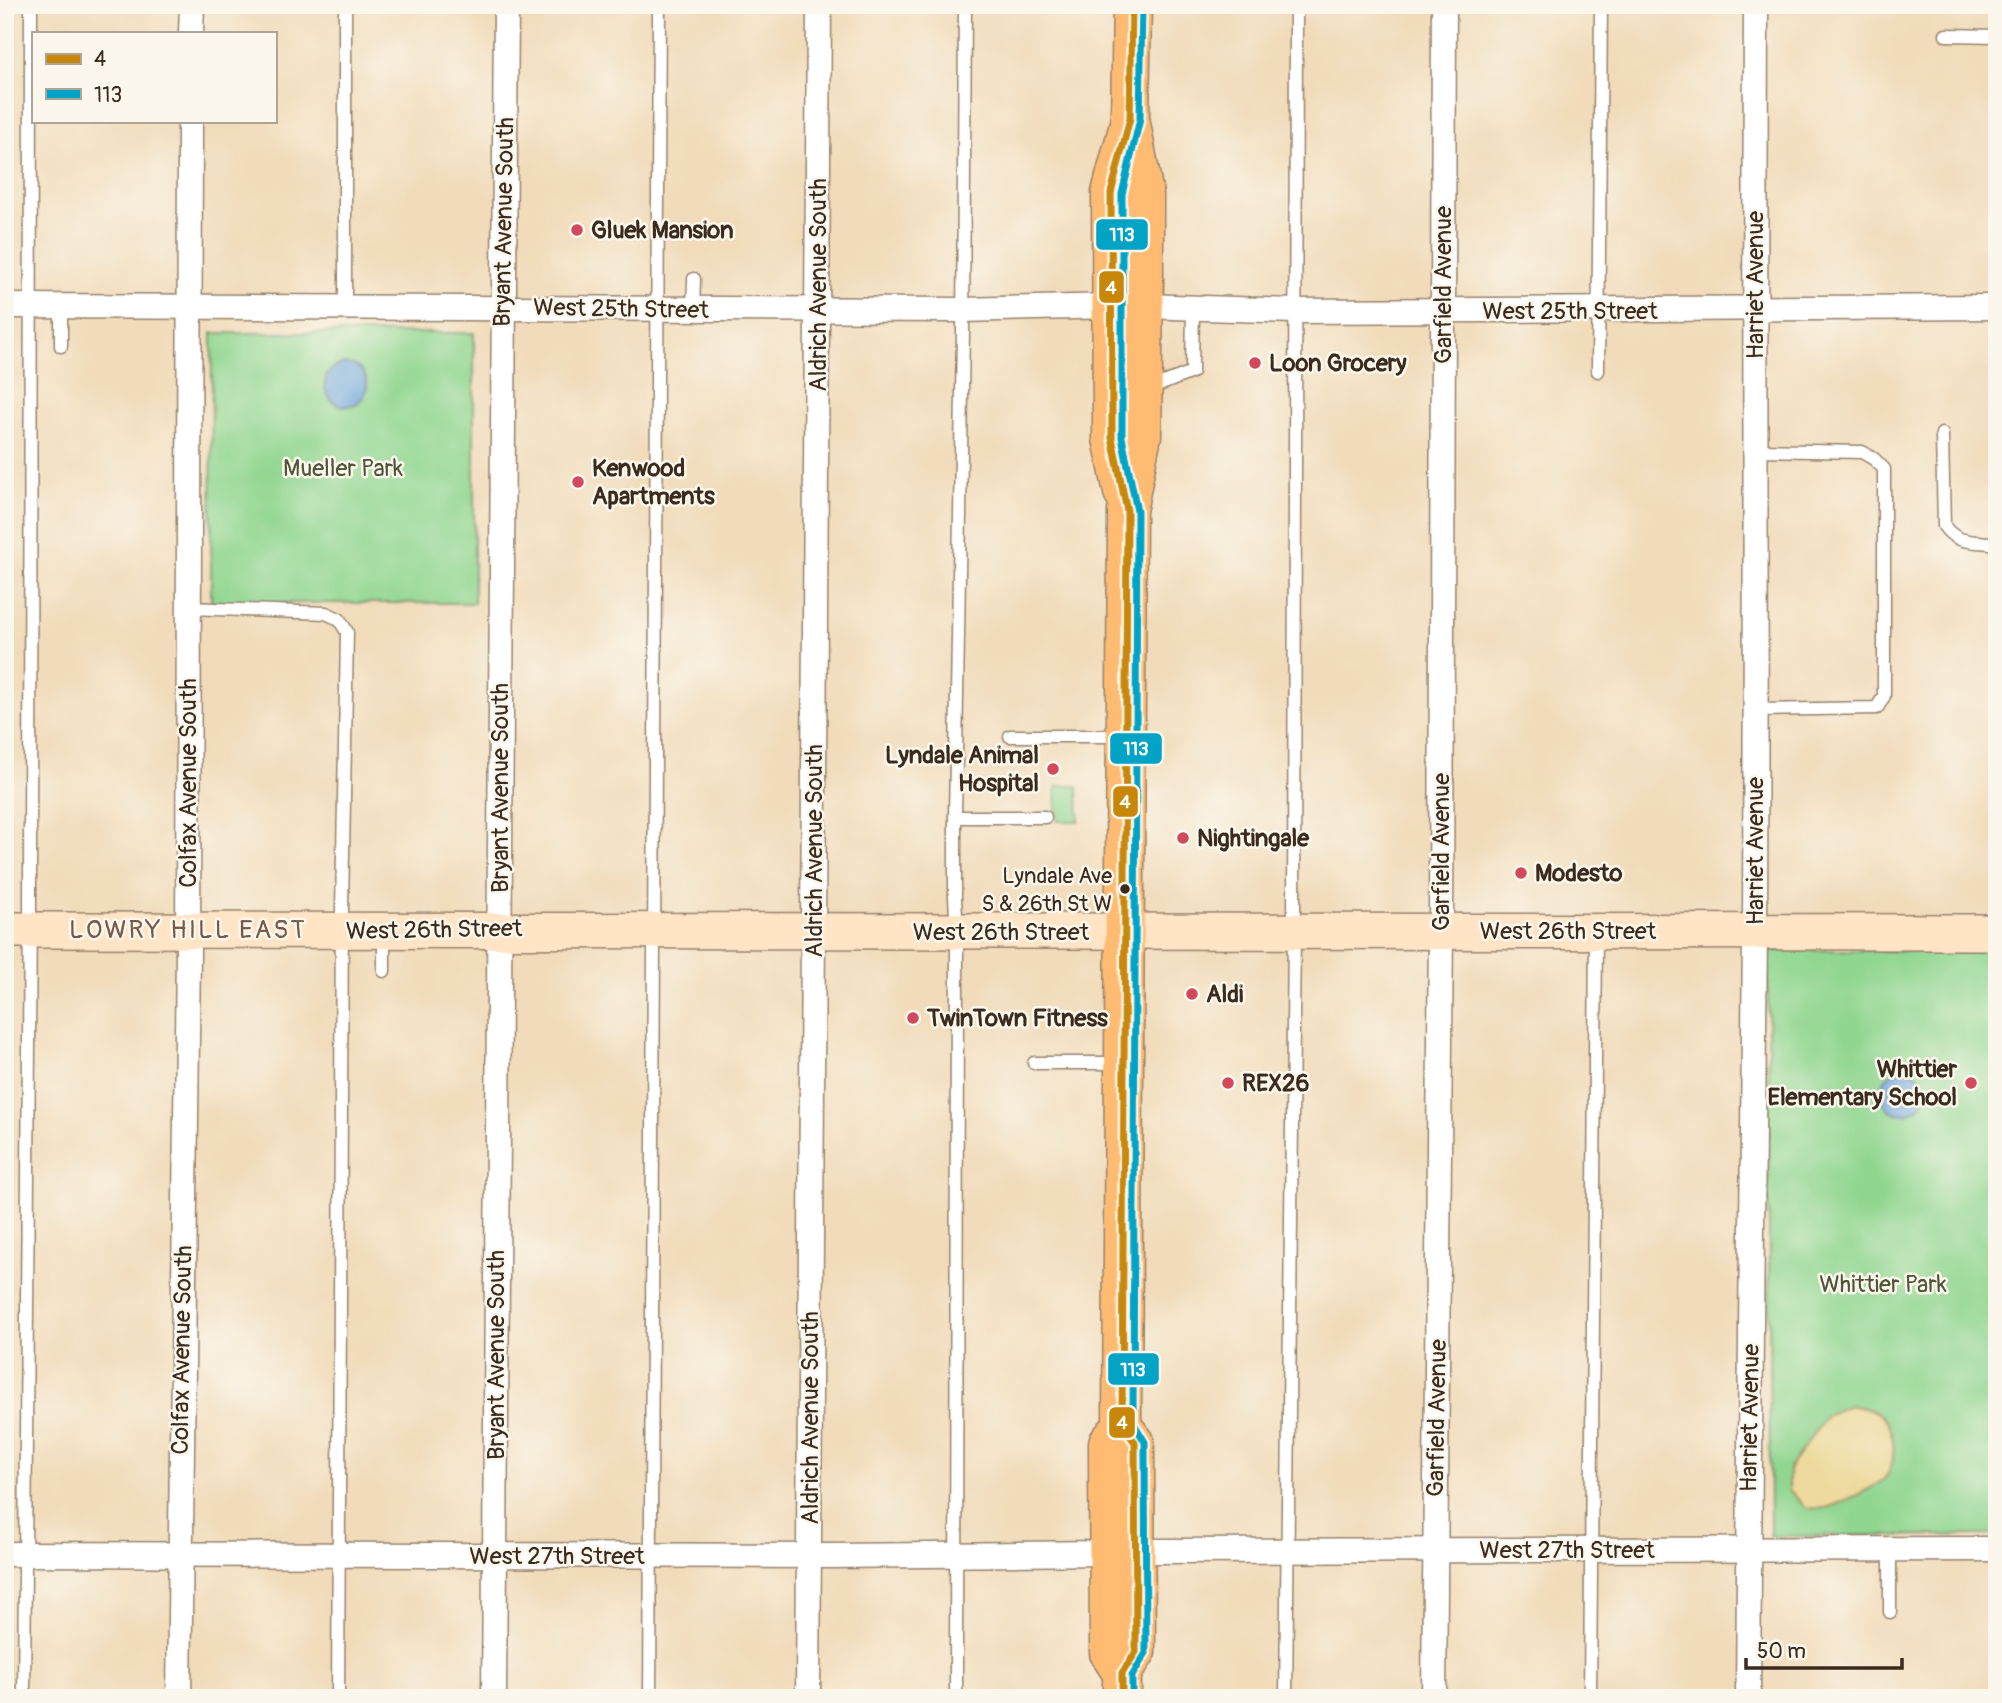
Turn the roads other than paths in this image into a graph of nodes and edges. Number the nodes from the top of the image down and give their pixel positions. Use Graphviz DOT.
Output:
graph roads {
  1 [pos="31,5"];
  2 [pos="192,5"];
  3 [pos="345,5"];
  4 [pos="506,5"];
  5 [pos="659,5"];
  6 [pos="819,5"];
  7 [pos="965,5"];
  8 [pos="1132,5"];
  9 [pos="1296,5"];
  10 [pos="1444,5"];
  11 [pos="1601,5"];
  12 [pos="1756,5"];
  13 [pos="191,32"];
  14 [pos="1946,35"];
  15 [pos="1997,36"];
  16 [pos="190,122"];
  17 [pos="694,279"];
  18 [pos="5,306"];
  19 [pos="30,306"];
  20 [pos="61,306"];
  21 [pos="1127,306"];
  22 [pos="188,307"];
  23 [pos="345,307"];
  24 [pos="503,307"];
  25 [pos="1193,307"];
  26 [pos="1997,307"];
  27 [pos="1754,309"];
  28 [pos="659,310"];
  29 [pos="694,310"];
  30 [pos="818,310"];
  31 [pos="963,310"];
  32 [pos="1294,311"];
  33 [pos="1443,311"];
  34 [pos="1598,311"];
  35 [pos="61,345"];
  36 [pos="1598,371"];
  37 [pos="1142,391"];
  38 [pos="1942,434"];
  39 [pos="1756,450"];
  40 [pos="1126,511"];
  41 [pos="1997,544"];
  42 [pos="188,608"];
  43 [pos="1756,710"];
  44 [pos="1010,736"];
  45 [pos="1124,736"];
  46 [pos="955,817"];
  47 [pos="1045,817"];
  48 [pos="500,929"];
  49 [pos="17,930"];
  50 [pos="384,930"];
  51 [pos="1755,930"];
  52 [pos="188,931"];
  53 [pos="342,931"];
  54 [pos="655,931"];
  55 [pos="813,931"];
  56 [pos="1441,931"];
  57 [pos="1597,931"];
  58 [pos="957,932"];
  59 [pos="1125,932"];
  60 [pos="1294,932"];
  61 [pos="1997,932"];
  62 [pos="384,971"];
  63 [pos="1034,1063"];
  64 [pos="1125,1063"];
  65 [pos="1748,1549"];
  66 [pos="1890,1549"];
  67 [pos="1997,1549"];
  68 [pos="1435,1550"];
  69 [pos="1591,1550"];
  70 [pos="1287,1551"];
  71 [pos="1123,1552"];
  72 [pos="15,1554"];
  73 [pos="957,1554"];
  74 [pos="181,1555"];
  75 [pos="339,1555"];
  76 [pos="495,1556"];
  77 [pos="650,1556"];
  78 [pos="810,1556"];
  79 [pos="1890,1612"];
  80 [pos="1122,1685"];
  81 [pos="24,1698"];
  82 [pos="179,1698"];
  83 [pos="338,1698"];
  84 [pos="494,1698"];
  85 [pos="650,1698"];
  86 [pos="808,1698"];
  87 [pos="956,1698"];
  88 [pos="1286,1698"];
  89 [pos="1434,1698"];
  90 [pos="1590,1698"];
  91 [pos="1748,1698"];
  1 -- 19 [label="lane"];
  2 -- 13 [label="street"];
  3 -- 23 [label="lane"];
  4 -- 24 [label="street, Bryant Avenue South"];
  5 -- 28 [label="lane"];
  6 -- 30 [label="street, Aldrich Avenue South"];
  7 -- 31 [label="lane"];
  8 -- 21 [label="main road"];
  9 -- 32 [label="lane"];
  10 -- 33 [label="street, Garfield Avenue"];
  11 -- 34 [label="lane"];
  12 -- 27 [label="street, Harriet Avenue"];
  14 -- 15 [label="lane"];
  16 -- 22 [label="street, Colfax Avenue South"];
  17 -- 29 [label="lane"];
  18 -- 19 [label="street, West 25th Street"];
  19 -- 20 [label="street, West 25th Street"];
  19 -- 49 [label="lane"];
  20 -- 22 [label="street, West 25th Street"];
  20 -- 35 [label="lane"];
  21 -- 25 [label="street, West 25th Street"];
  21 -- 31 [label="street, West 25th Street"];
  21 -- 37 [label="main road"];
  21 -- 40 [label="main road"];
  22 -- 23 [label="street, West 25th Street"];
  22 -- 42 [label="street, Colfax Avenue South"];
  23 -- 24 [label="street, West 25th Street"];
  24 -- 28 [label="street, West 25th Street"];
  24 -- 48 [label="street, Bryant Avenue South"];
  25 -- 32 [label="street, West 25th Street"];
  25 -- 37 [label="lane"];
  26 -- 27 [label="street, West 25th Street"];
  27 -- 34 [label="street, West 25th Street"];
  27 -- 39 [label="street, Harriet Avenue"];
  28 -- 29 [label="street, West 25th Street"];
  28 -- 54 [label="lane"];
  29 -- 30 [label="street, West 25th Street"];
  30 -- 31 [label="street, West 25th Street"];
  30 -- 55 [label="street, Aldrich Avenue South"];
  31 -- 46 [label="lane"];
  32 -- 33 [label="street, West 25th Street"];
  32 -- 60 [label="lane"];
  33 -- 34 [label="street, West 25th Street"];
  33 -- 56 [label="street, Garfield Avenue"];
  34 -- 36 [label="lane"];
  37 -- 40 [label="main road"];
  38 -- 41 [label="lane"];
  39 -- 43 [label="street, Harriet Avenue"];
  39 -- 43 [label="lane"];
  40 -- 45 [label="main road"];
  42 -- 52 [label="street, Colfax Avenue South"];
  42 -- 53 [label="lane"];
  43 -- 51 [label="street, Harriet Avenue"];
  44 -- 45 [label="lane"];
  45 -- 59 [label="main road"];
  46 -- 47 [label="lane"];
  46 -- 58 [label="lane"];
  48 -- 50 [label="street, West 26th Street"];
  48 -- 54 [label="street, West 26th Street"];
  48 -- 76 [label="street, Bryant Avenue South"];
  49 -- 52 [label="street, West 26th Street"];
  49 -- 72 [label="lane"];
  50 -- 53 [label="street, West 26th Street"];
  50 -- 62 [label="lane"];
  51 -- 57 [label="street, West 26th Street"];
  51 -- 61 [label="street, West 26th Street"];
  51 -- 65 [label="street, Harriet Avenue"];
  52 -- 53 [label="street, West 26th Street"];
  52 -- 74 [label="street, Colfax Avenue South"];
  53 -- 75 [label="lane"];
  54 -- 55 [label="street, West 26th Street"];
  54 -- 77 [label="lane"];
  55 -- 58 [label="street, West 26th Street"];
  55 -- 78 [label="street, Aldrich Avenue South"];
  56 -- 57 [label="street, West 26th Street"];
  56 -- 60 [label="street, West 26th Street"];
  56 -- 68 [label="street, Garfield Avenue"];
  57 -- 69 [label="lane"];
  58 -- 59 [label="street, West 26th Street"];
  58 -- 73 [label="lane"];
  59 -- 60 [label="street, West 26th Street"];
  59 -- 64 [label="main road"];
  60 -- 70 [label="lane"];
  63 -- 64 [label="lane"];
  64 -- 71 [label="main road"];
  65 -- 66 [label="street, West 27th Street"];
  65 -- 69 [label="street, West 27th Street"];
  65 -- 91 [label="street, Harriet Avenue"];
  66 -- 67 [label="street, West 27th Street"];
  66 -- 79 [label="lane"];
  68 -- 69 [label="street, West 27th Street"];
  68 -- 70 [label="street, West 27th Street"];
  68 -- 89 [label="street, Garfield Avenue"];
  69 -- 90 [label="lane"];
  70 -- 71 [label="street, West 27th Street"];
  70 -- 88 [label="lane"];
  71 -- 73 [label="street, West 27th Street"];
  71 -- 80 [label="main road"];
  72 -- 74 [label="street, West 27th Street"];
  72 -- 81 [label="lane"];
  73 -- 78 [label="street, West 27th Street"];
  73 -- 87 [label="lane"];
  74 -- 75 [label="street, West 27th Street"];
  74 -- 82 [label="street, Colfax Avenue South"];
  75 -- 76 [label="street, West 27th Street"];
  75 -- 83 [label="lane"];
  76 -- 77 [label="street, West 27th Street"];
  76 -- 84 [label="street, Bryant Avenue South"];
  77 -- 78 [label="street, West 27th Street"];
  77 -- 85 [label="lane"];
  78 -- 86 [label="street, Aldrich Avenue South"];
}
